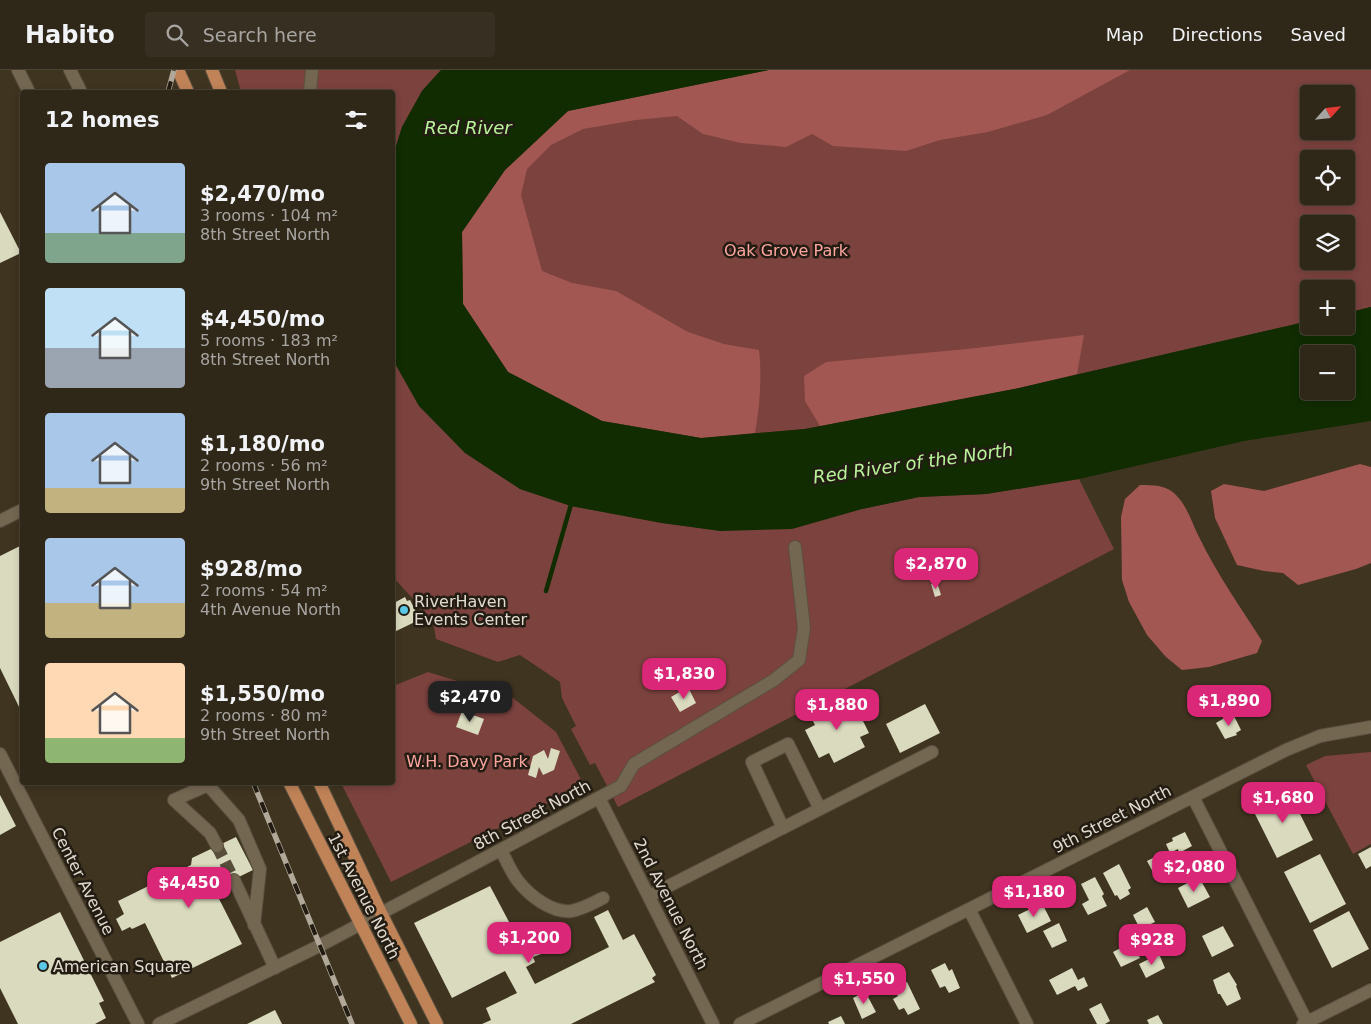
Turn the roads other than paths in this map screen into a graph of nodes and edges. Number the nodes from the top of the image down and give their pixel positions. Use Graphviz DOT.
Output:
graph roads {
  1 [pos="18,70"];
  2 [pos="70,70"];
  3 [pos="178,70"];
  4 [pos="212,70"];
  5 [pos="312,70"];
  6 [pos="28,90"];
  7 [pos="80,90"];
  8 [pos="187,90"];
  9 [pos="220,90"];
  10 [pos="310,90"];
  11 [pos="20,511"];
  12 [pos="0,521"];
  13 [pos="795,547"];
  14 [pos="1371,727"];
  15 [pos="932,752"];
  16 [pos="0,754"];
  17 [pos="18,778"];
  18 [pos="21,785"];
  19 [pos="288,785"];
  20 [pos="320,785"];
  21 [pos="1193,797"];
  22 [pos="599,798"];
  23 [pos="820,809"];
  24 [pos="783,828"];
  25 [pos="217,846"];
  26 [pos="501,850"];
  27 [pos="234,880"];
  28 [pos="649,896"];
  29 [pos="603,898"];
  30 [pos="969,909"];
  31 [pos="381,913"];
  32 [pos="360,924"];
  33 [pos="254,925"];
  34 [pos="275,968"];
  35 [pos="1371,990"];
  36 [pos="1306,1023"];
  37 [pos="138,1024"];
  38 [pos="159,1024"];
  39 [pos="411,1024"];
  40 [pos="437,1024"];
  41 [pos="714,1024"];
  42 [pos="740,1024"];
  43 [pos="1027,1024"];
  1 -- 6 [label="street"];
  2 -- 7 [label="street"];
  3 -- 8 [label="main road"];
  4 -- 9 [label="main road"];
  5 -- 10 [label="street"];
  11 -- 12 [label="street"];
  13 -- 22 [label="street, 8th Street North"];
  14 -- 21 [label="street, 9th Street North"];
  15 -- 23 [label="street"];
  16 -- 17 [label="street, Center Avenue"];
  18 -- 37 [label="street, Center Avenue"];
  19 -- 32 [label="main road, 1st Avenue North"];
  20 -- 31 [label="main road, 1st Avenue North"];
  21 -- 30 [label="street, 9th Street North"];
  21 -- 36 [label="street"];
  22 -- 26 [label="street, 8th Street North"];
  22 -- 28 [label="street, 2nd Avenue North"];
  23 -- 24 [label="street"];
  23 -- 24 [label="street"];
  24 -- 28 [label="street"];
  25 -- 33 [label="street"];
  26 -- 29 [label="street"];
  26 -- 31 [label="street, 8th Street North"];
  27 -- 33 [label="street"];
  28 -- 41 [label="street, 2nd Avenue North"];
  30 -- 42 [label="street, 9th Street North"];
  30 -- 43 [label="street"];
  31 -- 32 [label="street, 8th Street North"];
  31 -- 40 [label="main road, 1st Avenue North"];
  32 -- 34 [label="street, 8th Street North"];
  32 -- 39 [label="main road, 1st Avenue North"];
  33 -- 34 [label="street"];
  34 -- 38 [label="street, 8th Street North"];
  35 -- 36 [label="street"];
}
